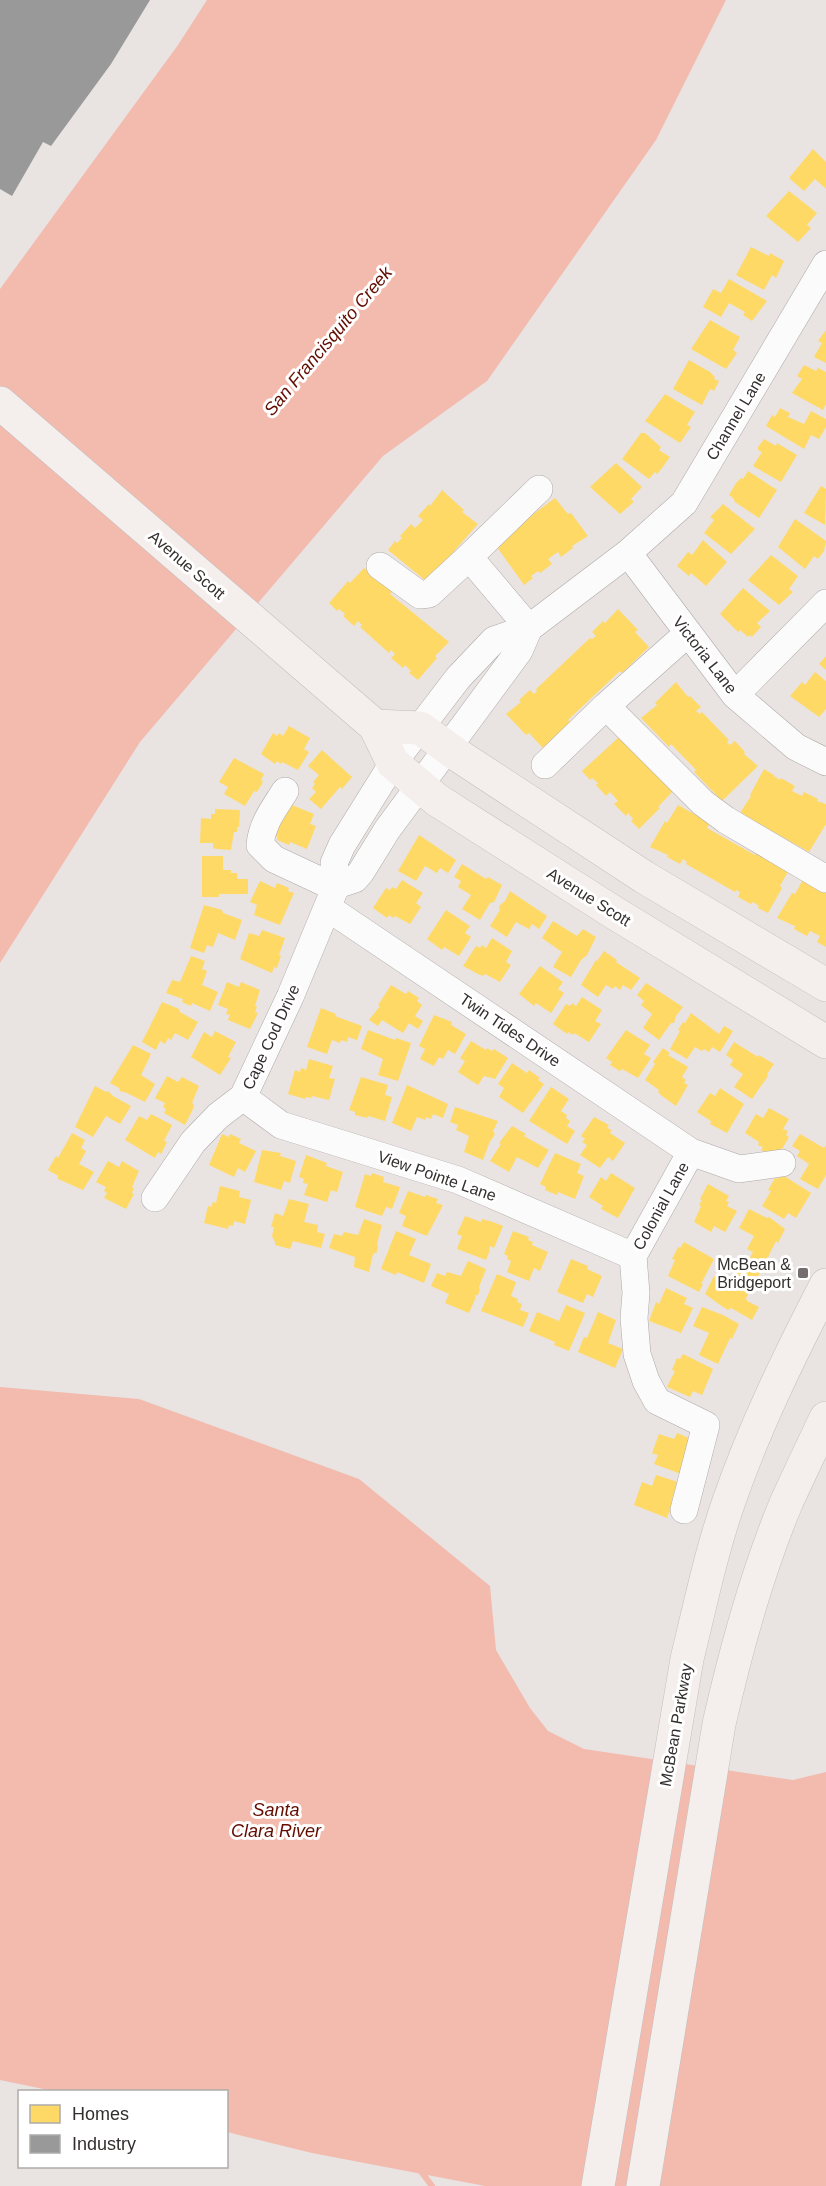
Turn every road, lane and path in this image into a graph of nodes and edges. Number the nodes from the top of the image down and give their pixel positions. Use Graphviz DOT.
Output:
graph roads {
  1 [pos="826,264"];
  2 [pos="0,403"];
  3 [pos="539,489"];
  4 [pos="628,553"];
  5 [pos="469,556"];
  6 [pos="380,566"];
  7 [pos="826,603"];
  8 [pos="529,628"];
  9 [pos="687,634"];
  10 [pos="735,695"];
  11 [pos="606,706"];
  12 [pos="375,726"];
  13 [pos="420,728"];
  14 [pos="447,747"];
  15 [pos="826,762"];
  16 [pos="393,763"];
  17 [pos="545,765"];
  18 [pos="420,786"];
  19 [pos="285,791"];
  20 [pos="826,879"];
  21 [pos="334,894"];
  22 [pos="826,985"];
  23 [pos="826,1042"];
  24 [pos="243,1097"];
  25 [pos="691,1152"];
  26 [pos="782,1163"];
  27 [pos="155,1198"];
  28 [pos="633,1256"];
  29 [pos="826,1285"];
  30 [pos="826,1418"];
  31 [pos="684,1510"];
  32 [pos="598,2186"];
  33 [pos="643,2186"];
  1 -- 4 [label="street, Channel Lane"];
  2 -- 12 [label="main road, Avenue Scott"];
  3 -- 5 [label="street"];
  4 -- 8 [label="street, Channel Lane"];
  4 -- 9 [label="street, Victoria Lane"];
  5 -- 6 [label="street"];
  5 -- 8 [label="street"];
  7 -- 10 [label="street"];
  8 -- 13 [label="street, Cape Cod Drive"];
  8 -- 14 [label="street"];
  9 -- 10 [label="street, Victoria Lane"];
  9 -- 11 [label="street"];
  10 -- 15 [label="street, Victoria Lane"];
  11 -- 17 [label="street"];
  11 -- 20 [label="street"];
  12 -- 13 [label="main road"];
  12 -- 16 [label="main road, Avenue Scott"];
  13 -- 14 [label="main road"];
  13 -- 16 [label="street, Cape Cod Drive"];
  14 -- 18 [label="street"];
  14 -- 22 [label="main road"];
  16 -- 18 [label="main road, Avenue Scott"];
  16 -- 21 [label="street, Cape Cod Drive"];
  18 -- 21 [label="street"];
  18 -- 23 [label="main road, Avenue Scott"];
  19 -- 21 [label="street, Twin Tides Drive"];
  21 -- 24 [label="street, Cape Cod Drive"];
  21 -- 25 [label="street, Twin Tides Drive"];
  24 -- 27 [label="street, Cape Cod Drive"];
  24 -- 28 [label="street, View Pointe Lane"];
  25 -- 26 [label="street, Twin Tides Drive"];
  25 -- 28 [label="street, Colonial Lane"];
  28 -- 31 [label="street, Colonial Lane"];
  29 -- 32 [label="main road, McBean Parkway"];
  30 -- 33 [label="main road"];
}
